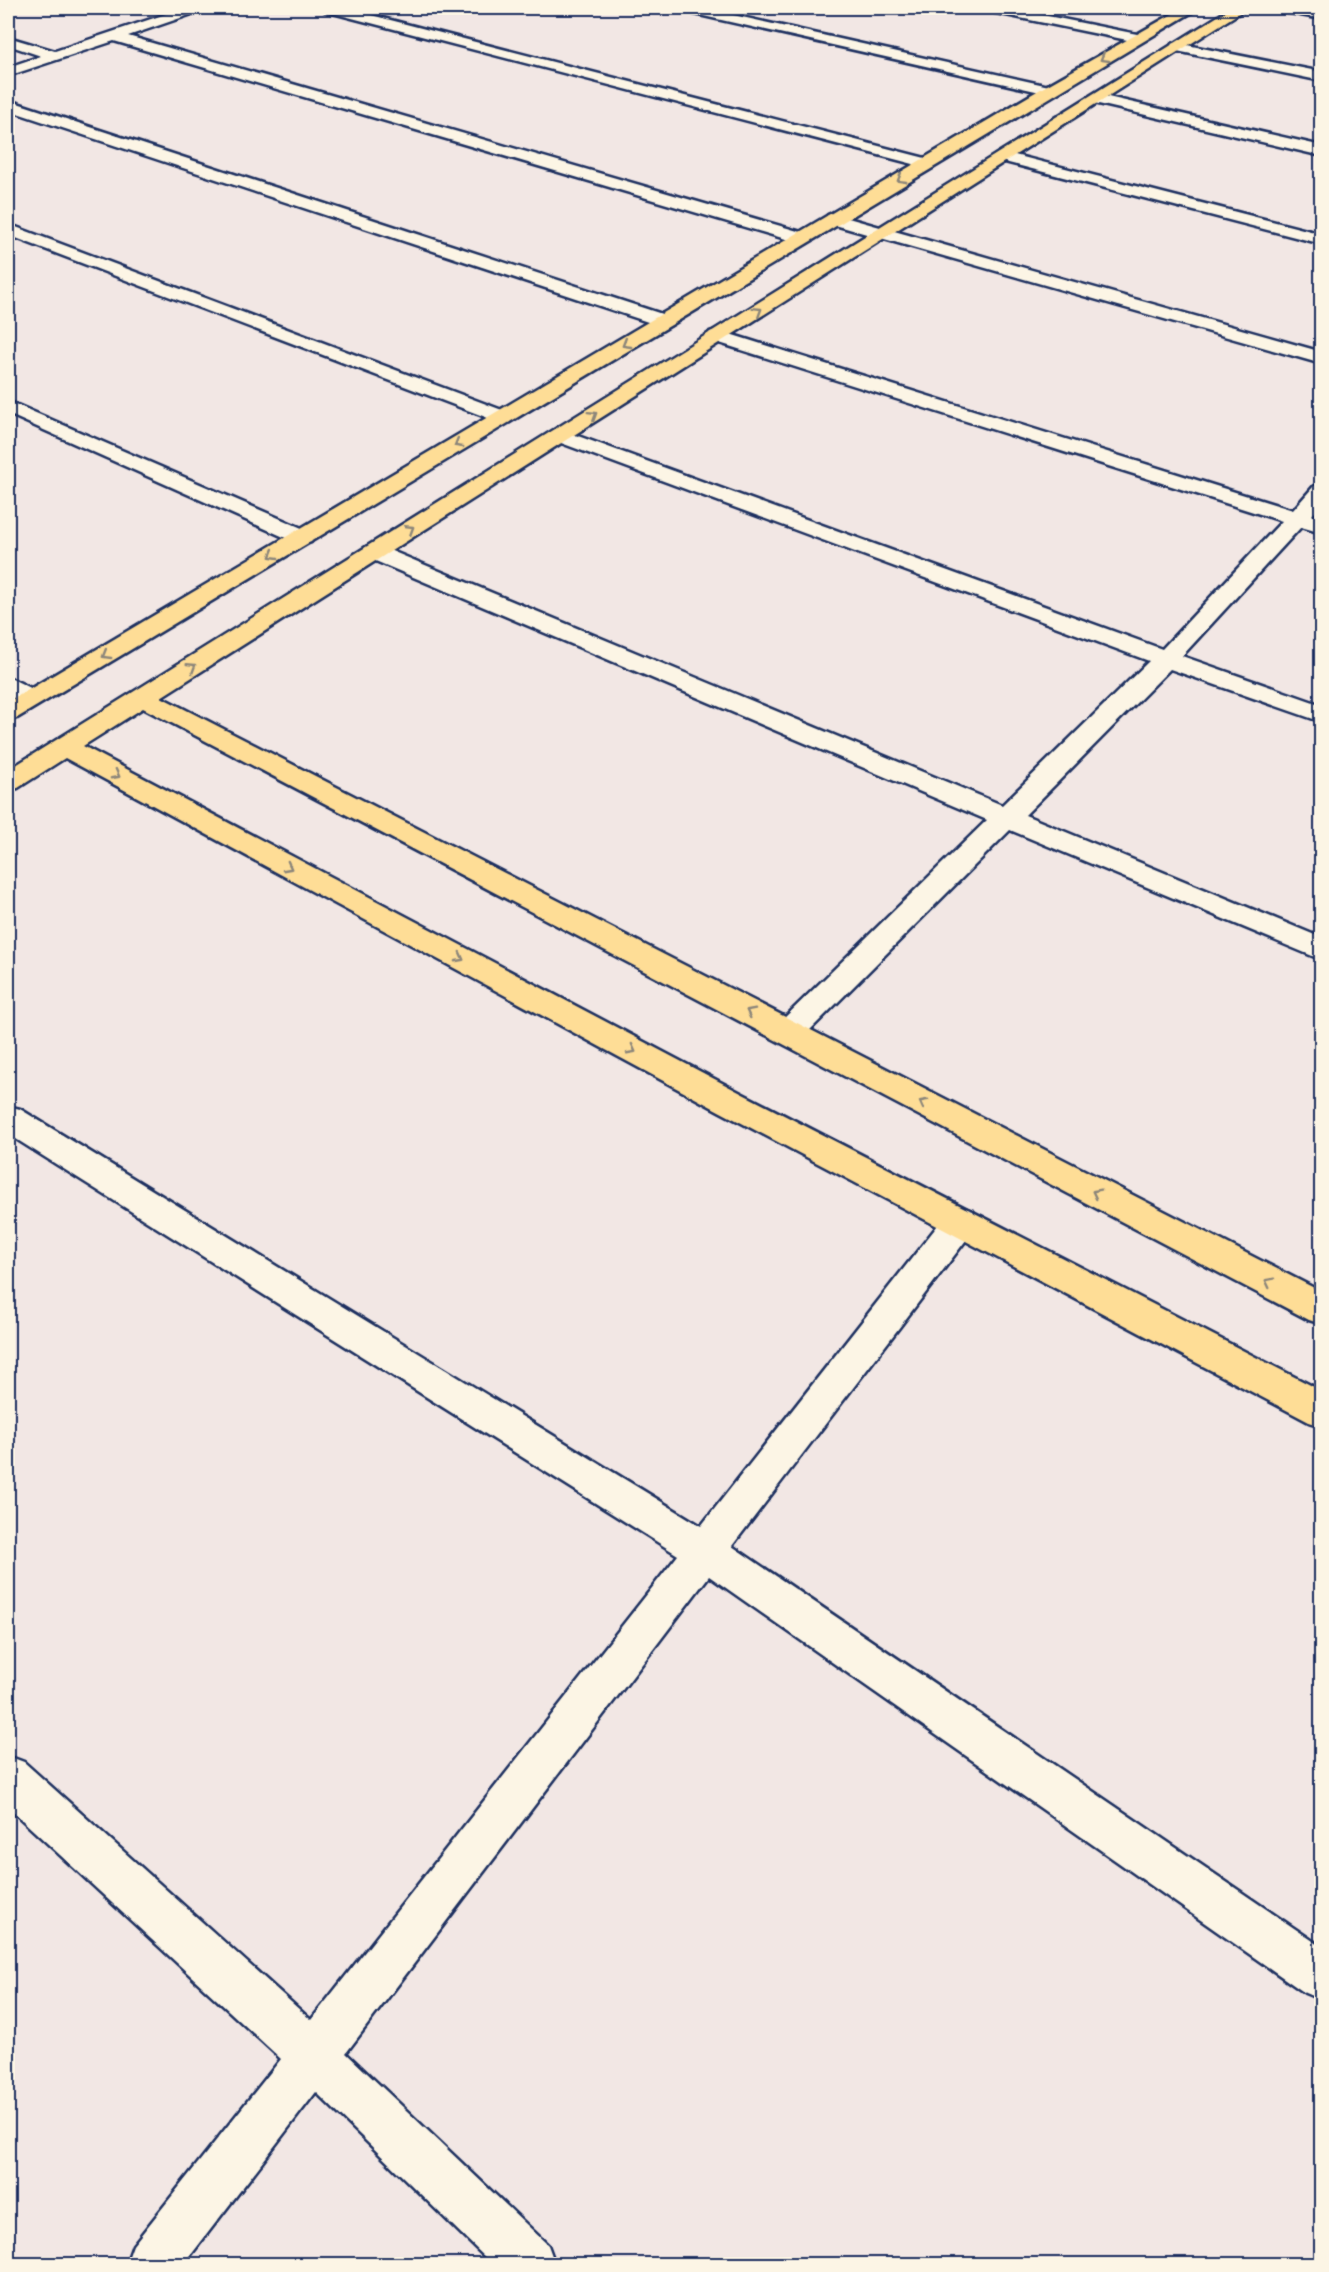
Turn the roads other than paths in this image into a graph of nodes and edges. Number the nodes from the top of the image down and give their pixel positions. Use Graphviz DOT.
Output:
graph roads {
  1 [pos="196,8"];
  2 [pos="330,8"];
  3 [pos="686,8"];
  4 [pos="991,8"];
  5 [pos="1191,8"];
  6 [pos="1240,8"];
  7 [pos="1284,8"];
  8 [pos="1322,15"];
  9 [pos="113,36"];
  10 [pos="1137,38"];
  11 [pos="8,42"];
  12 [pos="1177,47"];
  13 [pos="55,56"];
  14 [pos="8,72"];
  15 [pos="1322,77"];
  16 [pos="1049,90"];
  17 [pos="1095,99"];
  18 [pos="8,105"];
  19 [pos="1322,151"];
  20 [pos="1003,157"];
  21 [pos="927,163"];
  22 [pos="834,219"];
  23 [pos="8,229"];
  24 [pos="882,233"];
  25 [pos="802,238"];
  26 [pos="1322,239"];
  27 [pos="664,321"];
  28 [pos="717,336"];
  29 [pos="1322,358"];
  30 [pos="8,407"];
  31 [pos="503,417"];
  32 [pos="560,436"];
  33 [pos="1322,491"];
  34 [pos="1309,522"];
  35 [pos="303,537"];
  36 [pos="374,552"];
  37 [pos="1166,659"];
  38 [pos="8,685"];
  39 [pos="32,698"];
  40 [pos="143,698"];
  41 [pos="8,713"];
  42 [pos="1322,714"];
  43 [pos="64,747"];
  44 [pos="8,782"];
  45 [pos="1004,817"];
  46 [pos="1322,950"];
  47 [pos="789,1032"];
  48 [pos="8,1118"];
  49 [pos="962,1221"];
  50 [pos="1322,1309"];
  51 [pos="1322,1410"];
  52 [pos="706,1551"];
  53 [pos="8,1778"];
  54 [pos="1322,1976"];
  55 [pos="314,2056"];
  56 [pos="152,2265"];
  57 [pos="529,2265"];
  1 -- 9 [label="street"];
  2 -- 21 [label="street"];
  3 -- 16 [label="street"];
  4 -- 10 [label="street"];
  5 -- 10 [label="main road"];
  6 -- 12 [label="main road"];
  7 -- 8 [label="street"];
  9 -- 13 [label="street"];
  9 -- 25 [label="street"];
  10 -- 16 [label="main road, one-way"];
  11 -- 13 [label="street"];
  12 -- 15 [label="street"];
  12 -- 17 [label="main road"];
  13 -- 14 [label="street"];
  16 -- 21 [label="main road"];
  17 -- 19 [label="street"];
  17 -- 20 [label="main road"];
  18 -- 27 [label="street"];
  20 -- 24 [label="main road"];
  20 -- 26 [label="street"];
  21 -- 22 [label="main road, one-way"];
  22 -- 24 [label="street"];
  22 -- 25 [label="main road"];
  23 -- 31 [label="street"];
  28 -- 24 [label="main road, one-way"];
  24 -- 29 [label="street"];
  25 -- 27 [label="main road"];
  27 -- 31 [label="main road, one-way"];
  32 -- 28 [label="main road, one-way"];
  28 -- 34 [label="street"];
  30 -- 35 [label="street"];
  31 -- 35 [label="main road, one-way"];
  36 -- 32 [label="main road, one-way"];
  32 -- 37 [label="street"];
  33 -- 34 [label="street"];
  34 -- 37 [label="street"];
  35 -- 39 [label="main road, one-way"];
  40 -- 36 [label="main road, one-way"];
  36 -- 45 [label="street"];
  37 -- 42 [label="street"];
  37 -- 45 [label="street"];
  38 -- 39 [label="street"];
  39 -- 41 [label="main road"];
  40 -- 43 [label="main road"];
  47 -- 40 [label="main road, one-way"];
  43 -- 44 [label="main road"];
  43 -- 49 [label="main road, one-way"];
  45 -- 46 [label="street"];
  45 -- 47 [label="street"];
  50 -- 47 [label="main road, one-way"];
  48 -- 52 [label="street"];
  49 -- 51 [label="main road"];
  49 -- 52 [label="street"];
  52 -- 54 [label="street"];
  52 -- 55 [label="street"];
  53 -- 55 [label="street"];
  55 -- 56 [label="street"];
  55 -- 57 [label="street"];
}
